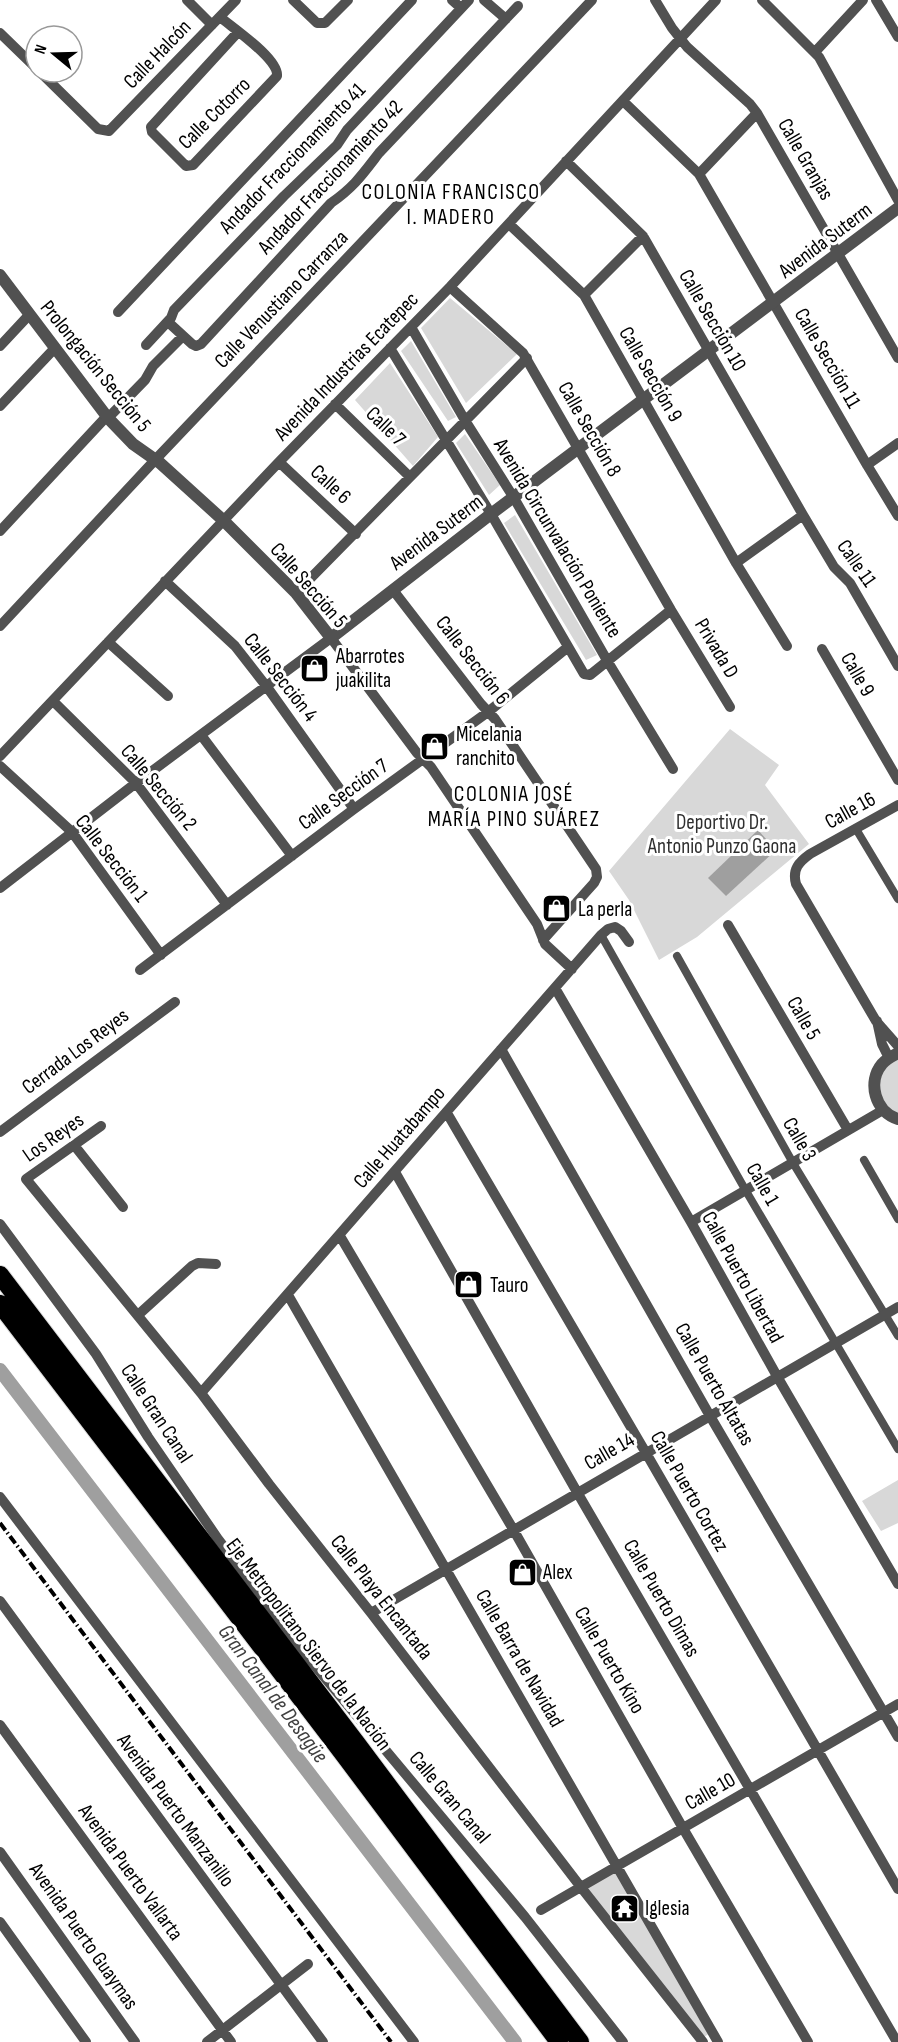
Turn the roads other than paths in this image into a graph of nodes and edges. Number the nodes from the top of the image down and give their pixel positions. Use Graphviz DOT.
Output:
graph roads {
  1 [pos="187,0"];
  2 [pos="236,0"];
  3 [pos="293,0"];
  4 [pos="348,0"];
  5 [pos="412,0"];
  6 [pos="452,0"];
  7 [pos="484,0"];
  8 [pos="592,0"];
  9 [pos="655,0"];
  10 [pos="716,0"];
  11 [pos="762,0"];
  12 [pos="863,0"];
  13 [pos="876,0"];
  14 [pos="465,4"];
  15 [pos="518,6"];
  16 [pos="220,16"];
  17 [pos="506,19"];
  18 [pos="212,25"];
  19 [pos="237,32"];
  20 [pos="0,33"];
  21 [pos="898,37"];
  22 [pos="680,38"];
  23 [pos="814,52"];
  24 [pos="24,56"];
  25 [pos="52,84"];
  26 [pos="623,101"];
  27 [pos="757,113"];
  28 [pos="566,162"];
  29 [pos="699,174"];
  30 [pos="898,200"];
  31 [pos="898,208"];
  32 [pos="509,224"];
  33 [pos="643,236"];
  34 [pos="839,254"];
  35 [pos="0,275"];
  36 [pos="450,287"];
  37 [pos="584,295"];
  38 [pos="774,303"];
  39 [pos="118,312"];
  40 [pos="29,315"];
  41 [pos="168,322"];
  42 [pos="411,327"];
  43 [pos="183,336"];
  44 [pos="146,345"];
  45 [pos="0,346"];
  46 [pos="55,348"];
  47 [pos="390,348"];
  48 [pos="709,351"];
  49 [pos="527,358"];
  50 [pos="898,358"];
  51 [pos="644,400"];
  52 [pos="335,404"];
  53 [pos="0,406"];
  54 [pos="107,417"];
  55 [pos="466,422"];
  56 [pos="447,441"];
  57 [pos="898,443"];
  58 [pos="579,449"];
  59 [pos="155,460"];
  60 [pos="279,462"];
  61 [pos="867,465"];
  62 [pos="410,477"];
  63 [pos="514,498"];
  64 [pos="491,514"];
  65 [pos="802,515"];
  66 [pos="898,516"];
  67 [pos="224,521"];
  68 [pos="0,531"];
  69 [pos="356,534"];
  70 [pos="736,563"];
  71 [pos="165,581"];
  72 [pos="393,590"];
  73 [pos="296,593"];
  74 [pos="671,610"];
  75 [pos="0,626"];
  76 [pos="331,638"];
  77 [pos="108,642"];
  78 [pos="787,646"];
  79 [pos="568,647"];
  80 [pos="822,649"];
  81 [pos="608,662"];
  82 [pos="898,666"];
  83 [pos="267,687"];
  84 [pos="168,696"];
  85 [pos="52,701"];
  86 [pos="730,707"];
  87 [pos="488,712"];
  88 [pos="201,735"];
  89 [pos="0,756"];
  90 [pos="423,760"];
  91 [pos="0,766"];
  92 [pos="674,769"];
  93 [pos="898,780"];
  94 [pos="136,783"];
  95 [pos="898,805"];
  96 [pos="354,809"];
  97 [pos="856,829"];
  98 [pos="72,832"];
  99 [pos="292,856"];
  100 [pos="2,884"];
  101 [pos="898,899"];
  102 [pos="227,905"];
  103 [pos="728,926"];
  104 [pos="601,935"];
  105 [pos="543,940"];
  106 [pos="629,942"];
  107 [pos="161,954"];
  108 [pos="677,956"];
  109 [pos="572,969"];
  110 [pos="140,970"];
  111 [pos="555,988"];
  112 [pos="175,1002"];
  113 [pos="876,1021"];
  114 [pos="898,1046"];
  115 [pos="501,1049"];
  116 [pos="893,1055"];
  117 [pos="883,1110"];
  118 [pos="447,1113"];
  119 [pos="898,1119"];
  120 [pos="101,1126"];
  121 [pos="848,1130"];
  122 [pos="0,1132"];
  123 [pos="74,1145"];
  124 [pos="864,1160"];
  125 [pos="792,1163"];
  126 [pos="395,1172"];
  127 [pos="26,1179"];
  128 [pos="746,1191"];
  129 [pos="123,1207"];
  130 [pos="898,1219"];
  131 [pos="691,1222"];
  132 [pos="0,1224"];
  133 [pos="340,1236"];
  134 [pos="216,1264"];
  135 [pos="0,1275"];
  136 [pos="288,1295"];
  137 [pos="0,1304"];
  138 [pos="898,1307"];
  139 [pos="138,1315"];
  140 [pos="885,1315"];
  141 [pos="898,1336"];
  142 [pos="836,1344"];
  143 [pos="778,1378"];
  144 [pos="201,1393"];
  145 [pos="711,1416"];
  146 [pos="898,1449"];
  147 [pos="646,1453"];
  148 [pos="577,1492"];
  149 [pos="0,1497"];
  150 [pos="513,1529"];
  151 [pos="446,1568"];
  152 [pos="898,1584"];
  153 [pos="0,1601"];
  154 [pos="371,1613"];
  155 [pos="898,1704"];
  156 [pos="884,1712"];
  157 [pos="0,1725"];
  158 [pos="898,1737"];
  159 [pos="818,1751"];
  160 [pos="752,1790"];
  161 [pos="684,1830"];
  162 [pos="0,1852"];
  163 [pos="617,1866"];
  164 [pos="580,1886"];
  165 [pos="898,1889"];
  166 [pos="541,1910"];
  167 [pos="0,1922"];
  168 [pos="308,1964"];
  169 [pos="280,1986"];
  170 [pos="223,2030"];
  171 [pos="574,2040"];
  172 [pos="86,2042"];
  173 [pos="135,2042"];
  174 [pos="207,2042"];
  175 [pos="231,2042"];
  176 [pos="322,2042"];
  177 [pos="414,2042"];
  178 [pos="623,2042"];
  179 [pos="703,2042"];
  180 [pos="718,2042"];
  181 [pos="808,2042"];
  182 [pos="897,2042"];
  1 -- 18 [label="street"];
  2 -- 16 [label="street, Calle Halcón"];
  3 -- 4 [label="street"];
  5 -- 39 [label="street"];
  6 -- 14 [label="street"];
  7 -- 17 [label="street"];
  8 -- 59 [label="street, Calle Venustiano Carranza"];
  9 -- 22 [label="street, Calle Granjas"];
  10 -- 22 [label="street, Avenida Industrias Ecatepec"];
  11 -- 23 [label="street"];
  12 -- 23 [label="street"];
  13 -- 21 [label="street"];
  14 -- 41 [label="street, Andador Fraccionamiento 41"];
  15 -- 17 [label="street, Andador Fraccionamiento 42"];
  16 -- 18 [label="street, Calle Halcón"];
  16 -- 19 [label="street, Calle Cotorro"];
  17 -- 43 [label="street, Andador Fraccionamiento 42"];
  18 -- 25 [label="street, Calle Halcón"];
  19 -- 19 [label="street, Calle Cotorro"];
  20 -- 24 [label="street"];
  22 -- 26 [label="street, Avenida Industrias Ecatepec"];
  22 -- 27 [label="street, Calle Granjas"];
  23 -- 30 [label="street"];
  26 -- 28 [label="street, Avenida Industrias Ecatepec"];
  26 -- 29 [label="street, Calle Sección 11"];
  27 -- 29 [label="street"];
  27 -- 34 [label="street, Calle Granjas"];
  28 -- 32 [label="street, Avenida Industrias Ecatepec"];
  28 -- 33 [label="street, Calle Sección 10"];
  29 -- 38 [label="street, Calle Sección 11"];
  31 -- 34 [label="street, Avenida Suterm"];
  32 -- 36 [label="street, Avenida Industrias Ecatepec"];
  32 -- 37 [label="street, Calle Sección 9"];
  33 -- 37 [label="street"];
  33 -- 48 [label="street, Calle Sección 10"];
  34 -- 38 [label="street, Avenida Suterm"];
  34 -- 50 [label="street, Calle Granjas"];
  35 -- 40 [label="street, Prolongación Sección 5"];
  36 -- 42 [label="street, Avenida Industrias Ecatepec"];
  36 -- 49 [label="street, Calle Sección 8"];
  37 -- 51 [label="street, Calle Sección 9"];
  38 -- 48 [label="street, Avenida Suterm"];
  38 -- 61 [label="street, Calle Sección 11"];
  40 -- 45 [label="street"];
  40 -- 46 [label="street, Prolongación Sección 5"];
  41 -- 43 [label="street"];
  41 -- 44 [label="street, Andador Fraccionamiento 41"];
  42 -- 47 [label="street, Avenida Industrias Ecatepec"];
  42 -- 55 [label="street, Avenida Circunvalación Poniente"];
  43 -- 54 [label="street"];
  46 -- 53 [label="street"];
  46 -- 54 [label="street, Prolongación Sección 5"];
  47 -- 52 [label="street, Avenida Industrias Ecatepec"];
  47 -- 56 [label="street"];
  48 -- 51 [label="street, Avenida Suterm"];
  48 -- 65 [label="street, Calle Sección 10"];
  49 -- 55 [label="street"];
  49 -- 58 [label="street, Calle Sección 8"];
  51 -- 58 [label="street, Avenida Suterm"];
  51 -- 70 [label="street, Calle Sección 9"];
  52 -- 60 [label="street, Avenida Industrias Ecatepec"];
  52 -- 62 [label="street, Calle 7"];
  54 -- 59 [label="street, Prolongación Sección 5"];
  54 -- 68 [label="street"];
  55 -- 56 [label="street"];
  55 -- 63 [label="street, Avenida Circunvalación Poniente"];
  56 -- 62 [label="street"];
  56 -- 64 [label="street"];
  57 -- 61 [label="street"];
  58 -- 63 [label="street, Avenida Suterm"];
  58 -- 74 [label="street, Calle Sección 8"];
  59 -- 67 [label="street, Prolongación Sección 5"];
  59 -- 75 [label="street, Calle Venustiano Carranza"];
  60 -- 67 [label="street, Avenida Industrias Ecatepec"];
  60 -- 69 [label="street, Calle 6"];
  61 -- 66 [label="street, Calle Sección 11"];
  62 -- 69 [label="street"];
  63 -- 64 [label="street, Avenida Suterm"];
  63 -- 81 [label="street, Avenida Circunvalación Poniente"];
  64 -- 72 [label="street, Avenida Suterm"];
  64 -- 79 [label="street"];
  65 -- 70 [label="street"];
  65 -- 82 [label="street, Calle 11"];
  67 -- 71 [label="street, Avenida Industrias Ecatepec"];
  67 -- 73 [label="street, Calle Sección 5"];
  69 -- 73 [label="street"];
  70 -- 78 [label="street, Calle Sección 9"];
  71 -- 77 [label="street, Avenida Industrias Ecatepec"];
  71 -- 83 [label="street, Calle Sección 4"];
  72 -- 76 [label="street, Avenida Suterm"];
  72 -- 87 [label="street, Calle Sección 6"];
  73 -- 76 [label="street, Calle Sección 5"];
  74 -- 81 [label="street"];
  74 -- 86 [label="street, Privada D"];
  76 -- 83 [label="street, Avenida Suterm"];
  76 -- 90 [label="street, Calle Sección 5"];
  77 -- 84 [label="street"];
  77 -- 85 [label="street, Avenida Industrias Ecatepec"];
  79 -- 81 [label="street"];
  79 -- 87 [label="street, Calle Sección 7"];
  80 -- 93 [label="street, Calle 9"];
  81 -- 92 [label="street, Avenida Circunvalación Poniente"];
  83 -- 88 [label="street, Avenida Suterm"];
  83 -- 96 [label="street, Calle Sección 4"];
  85 -- 89 [label="street, Avenida Industrias Ecatepec"];
  85 -- 94 [label="street, Calle Sección 2"];
  87 -- 90 [label="street, Calle Sección 7"];
  87 -- 105 [label="street, Calle Sección 6"];
  88 -- 94 [label="street, Avenida Suterm"];
  88 -- 99 [label="street"];
  90 -- 96 [label="street, Calle Sección 7"];
  90 -- 105 [label="street, Calle Sección 5"];
  91 -- 98 [label="street, Calle Sección 1"];
  94 -- 98 [label="street, Avenida Suterm"];
  94 -- 102 [label="street, Calle Sección 2"];
  95 -- 97 [label="street, Calle 16"];
  96 -- 99 [label="street, Calle Sección 7"];
  97 -- 101 [label="street"];
  97 -- 113 [label="street, Calle 16"];
  98 -- 100 [label="street, Avenida Suterm"];
  98 -- 107 [label="street, Calle Sección 1"];
  99 -- 102 [label="street, Calle Sección 7"];
  102 -- 107 [label="street, Calle Sección 7"];
  103 -- 121 [label="street, Calle 5"];
  104 -- 106 [label="street"];
  104 -- 109 [label="street, Calle Huatabampo"];
  104 -- 128 [label="street, Calle 1"];
  105 -- 109 [label="street, Calle Sección 5"];
  107 -- 110 [label="street, Calle Sección 7"];
  108 -- 125 [label="street, Calle 3"];
  109 -- 111 [label="street, Calle Huatabampo"];
  111 -- 115 [label="street, Calle Huatabampo"];
  111 -- 131 [label="street, Calle Puerto Libertad"];
  112 -- 122 [label="street, Cerrada Los Reyes"];
  113 -- 114 [label="street"];
  113 -- 116 [label="street"];
  115 -- 118 [label="street, Calle Huatabampo"];
  115 -- 145 [label="street, Calle Puerto Altatas"];
  116 -- 117 [label="street"];
  117 -- 119 [label="street"];
  117 -- 121 [label="street"];
  118 -- 126 [label="street, Calle Huatabampo"];
  118 -- 147 [label="street, Calle Puerto Cortez"];
  120 -- 123 [label="street, Los Reyes"];
  121 -- 125 [label="street"];
  123 -- 127 [label="street, Los Reyes"];
  123 -- 129 [label="street"];
  124 -- 130 [label="street"];
  125 -- 128 [label="street"];
  125 -- 140 [label="street, Calle 3"];
  126 -- 133 [label="street, Calle Huatabampo"];
  126 -- 148 [label="street, Calle Puerto Dimas"];
  127 -- 139 [label="street, Calle Playa Encantada"];
  128 -- 131 [label="street"];
  128 -- 142 [label="street, Calle 1"];
  131 -- 143 [label="street, Calle Puerto Libertad"];
  132 -- 178 [label="street, Calle Gran Canal"];
  133 -- 136 [label="street, Calle Huatabampo"];
  133 -- 150 [label="street, Calle Puerto Kino"];
  134 -- 139 [label="street"];
  135 -- 171 [label="highway, Eje Metropolitano Siervo de la Nación"];
  136 -- 144 [label="street, Calle Huatabampo"];
  136 -- 151 [label="street, Calle Barra de Navidad"];
  137 -- 171 [label="highway, Eje Metropolitano Siervo de la Nación"];
  138 -- 140 [label="street, Calle 14"];
  139 -- 144 [label="street, Calle Playa Encantada"];
  140 -- 141 [label="street, Calle 3"];
  140 -- 142 [label="street, Calle 14"];
  142 -- 143 [label="street, Calle 14"];
  142 -- 146 [label="street, Calle 1"];
  143 -- 145 [label="street, Calle 14"];
  143 -- 152 [label="street, Calle Puerto Libertad"];
  144 -- 154 [label="street, Calle Playa Encantada"];
  145 -- 147 [label="street, Calle 14"];
  145 -- 156 [label="street, Calle Puerto Altatas"];
  147 -- 148 [label="street, Calle 14"];
  147 -- 159 [label="street, Calle Puerto Cortez"];
  148 -- 150 [label="street, Calle 14"];
  148 -- 160 [label="street, Calle Puerto Dimas"];
  149 -- 177 [label="street"];
  150 -- 151 [label="street, Calle 14"];
  150 -- 161 [label="street, Calle Puerto Kino"];
  151 -- 154 [label="street, Calle 14"];
  151 -- 163 [label="street, Calle Barra de Navidad"];
  153 -- 169 [label="street, Avenida Puerto Manzanillo"];
  154 -- 164 [label="street, Calle Playa Encantada"];
  155 -- 156 [label="street, Calle 10"];
  156 -- 158 [label="street, Calle Puerto Altatas"];
  156 -- 159 [label="street, Calle 10"];
  157 -- 170 [label="street, Avenida Puerto Vallarta"];
  159 -- 160 [label="street, Calle 10"];
  159 -- 165 [label="street, Calle Puerto Cortez"];
  160 -- 161 [label="street, Calle 10"];
  160 -- 182 [label="street, Calle Puerto Dimas"];
  161 -- 163 [label="street, Calle 10"];
  161 -- 181 [label="street, Calle Puerto Kino"];
  162 -- 173 [label="street, Avenida Puerto Guaymas"];
  163 -- 164 [label="street, Calle 10"];
  163 -- 180 [label="street, Calle Barra de Navidad"];
  164 -- 166 [label="street, Calle 10"];
  164 -- 179 [label="street, Calle Playa Encantada"];
  167 -- 172 [label="street"];
  168 -- 169 [label="street"];
  169 -- 170 [label="street"];
  169 -- 176 [label="street, Avenida Puerto Manzanillo"];
  170 -- 174 [label="street"];
  170 -- 175 [label="street, Avenida Puerto Vallarta"];
}
